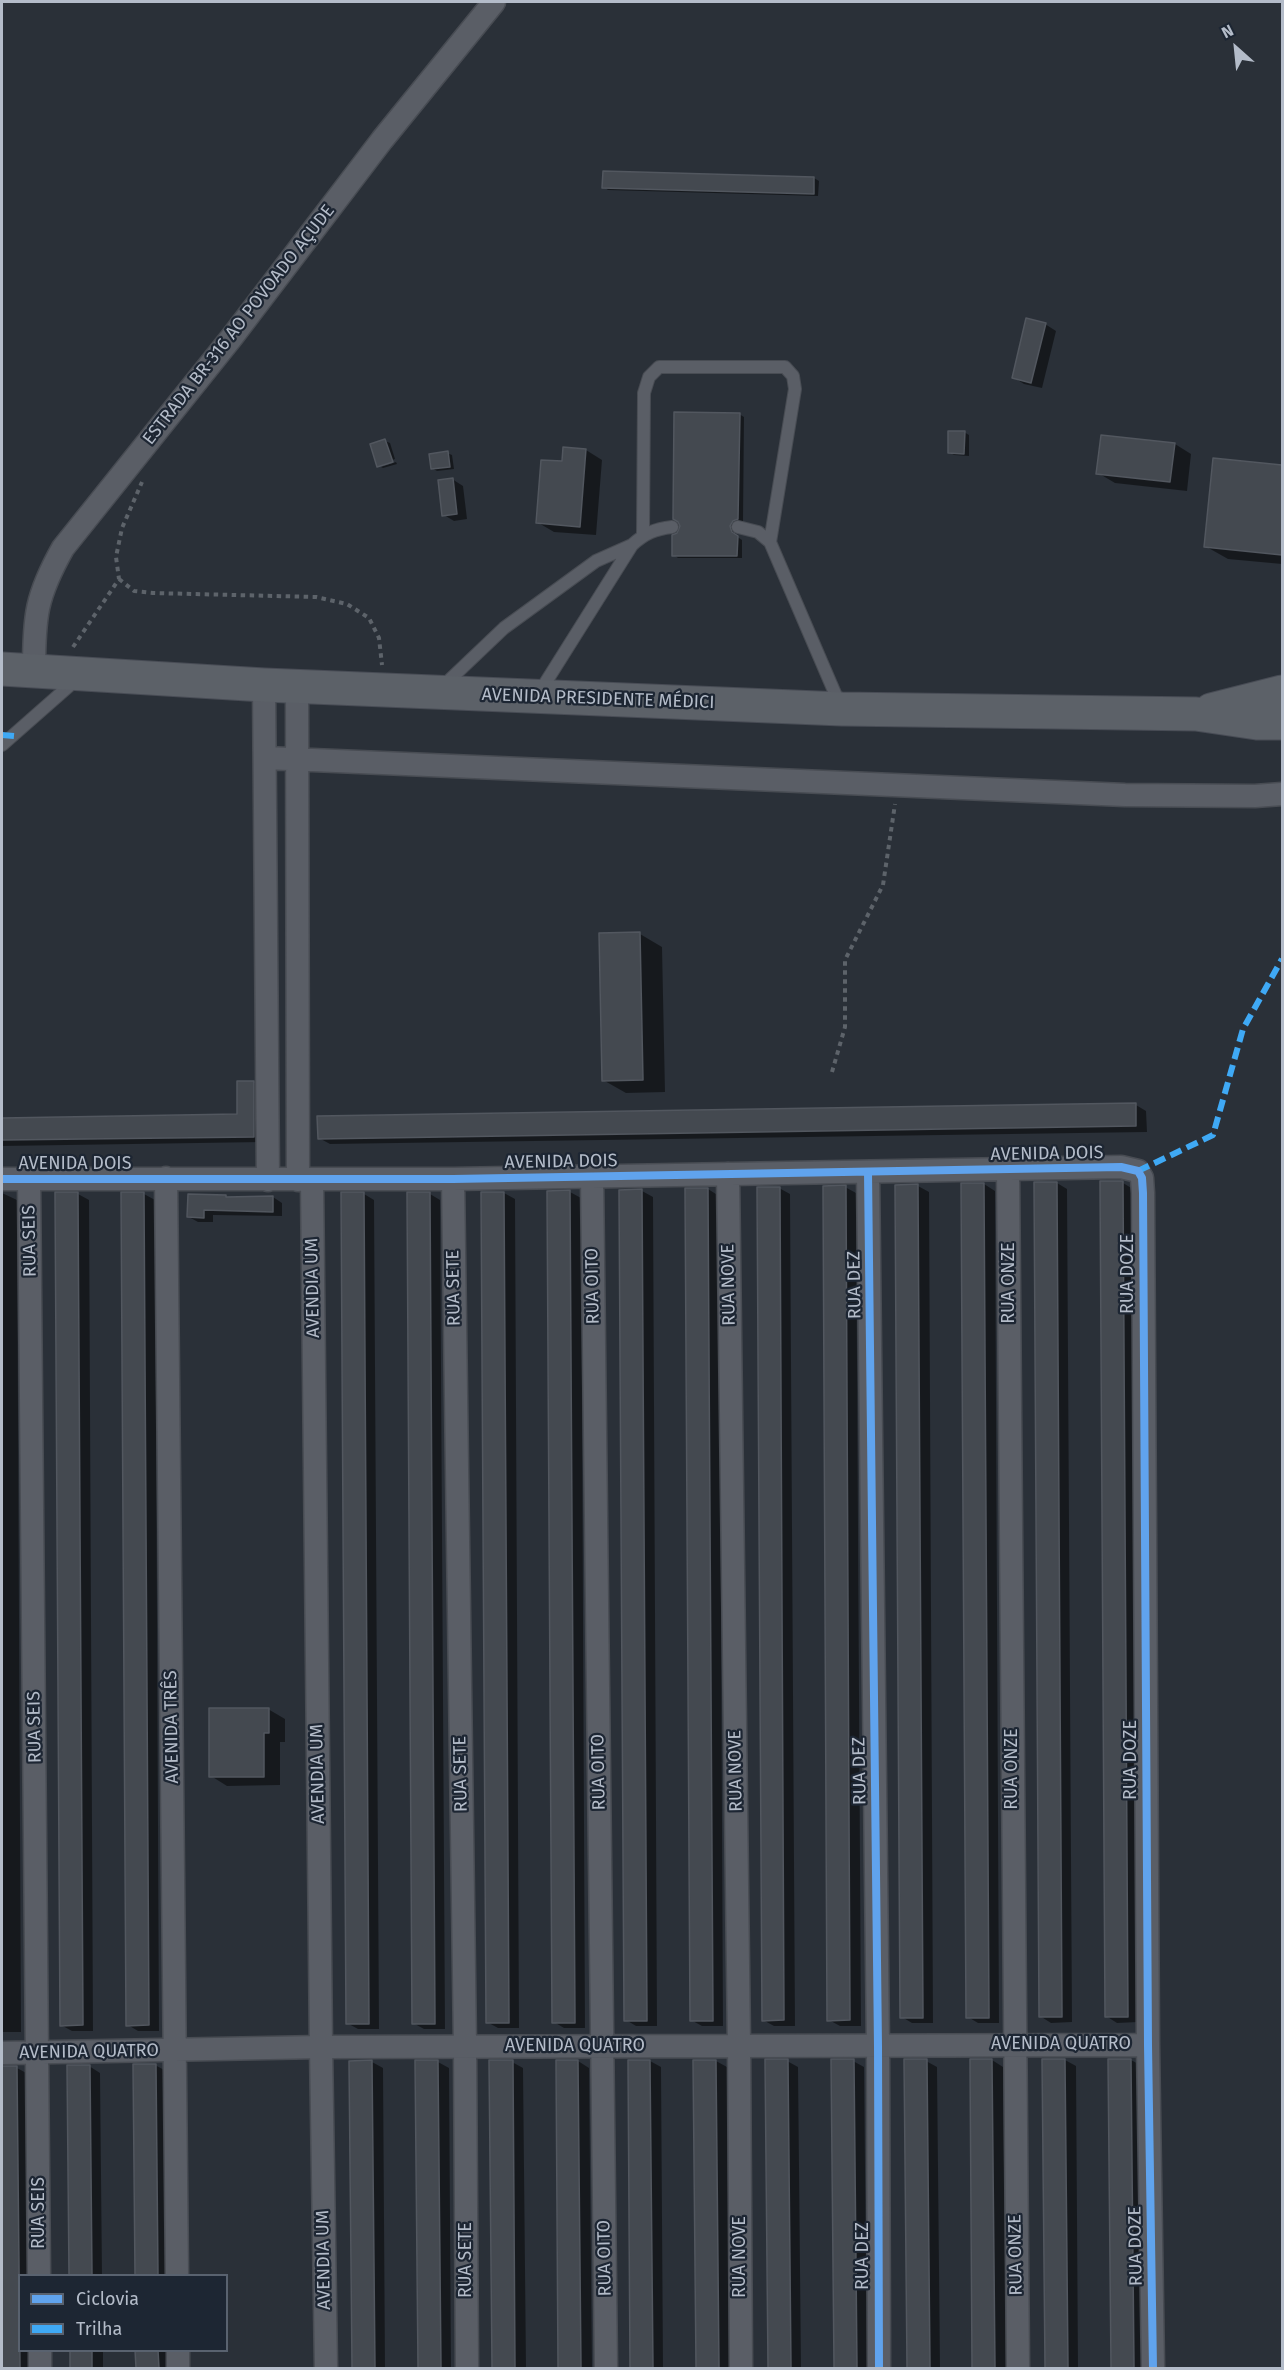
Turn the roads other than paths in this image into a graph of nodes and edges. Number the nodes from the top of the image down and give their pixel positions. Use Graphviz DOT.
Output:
graph roads {
  1 [pos="494,2"];
  2 [pos="738,526"];
  3 [pos="672,527"];
  4 [pos="643,535"];
  5 [pos="770,542"];
  6 [pos="632,544"];
  7 [pos="2,669"];
  8 [pos="58,672"];
  9 [pos="264,685"];
  10 [pos="297,686"];
  11 [pos="437,692"];
  12 [pos="1282,692"];
  13 [pos="536,697"];
  14 [pos="842,709"];
  15 [pos="1196,714"];
  16 [pos="1282,723"];
  17 [pos="2,745"];
  18 [pos="266,758"];
  19 [pos="298,761"];
  20 [pos="1282,794"];
  21 [pos="1121,1167"];
  22 [pos="1008,1170"];
  23 [pos="868,1172"];
  24 [pos="728,1174"];
  25 [pos="592,1176"];
  26 [pos="2,1179"];
  27 [pos="29,1179"];
  28 [pos="166,1179"];
  29 [pos="453,1179"];
  30 [pos="268,1180"];
  31 [pos="305,1180"];
  32 [pos="739,2044"];
  33 [pos="1014,2044"];
  34 [pos="1148,2045"];
  35 [pos="465,2046"];
  36 [pos="602,2046"];
  37 [pos="878,2046"];
  38 [pos="321,2047"];
  39 [pos="176,2051"];
  40 [pos="2,2053"];
  41 [pos="38,2053"];
  42 [pos="39,2274"];
  43 [pos="177,2274"];
  44 [pos="40,2352"];
  45 [pos="178,2352"];
  46 [pos="40,2368"];
  47 [pos="178,2368"];
  48 [pos="326,2368"];
  49 [pos="467,2368"];
  50 [pos="606,2368"];
  51 [pos="741,2368"];
  52 [pos="879,2368"];
  53 [pos="1018,2368"];
  54 [pos="1153,2368"];
  1 -- 8 [label="street, ESTRADA BR-316 AO POVOADO AÇUDE"];
  2 -- 5 [label="lane"];
  3 -- 4 [label="lane"];
  4 -- 5 [label="lane"];
  4 -- 6 [label="lane"];
  5 -- 14 [label="lane"];
  6 -- 11 [label="lane"];
  6 -- 13 [label="lane"];
  7 -- 8 [label="main road, AVENIDA PRESIDENTE MÉDICI"];
  8 -- 9 [label="main road, AVENIDA PRESIDENTE MÉDICI"];
  8 -- 17 [label="lane"];
  9 -- 10 [label="main road, AVENIDA PRESIDENTE MÉDICI"];
  9 -- 18 [label="street"];
  10 -- 11 [label="main road, AVENIDA PRESIDENTE MÉDICI"];
  10 -- 19 [label="street, AVENDIA UM"];
  11 -- 13 [label="main road, AVENIDA PRESIDENTE MÉDICI"];
  12 -- 15 [label="main road, AVENIDA PRESIDENTE MÉDICI"];
  13 -- 14 [label="main road, AVENIDA PRESIDENTE MÉDICI"];
  14 -- 15 [label="main road, AVENIDA PRESIDENTE MÉDICI"];
  15 -- 16 [label="main road, AVENIDA PRESIDENTE MÉDICI"];
  18 -- 19 [label="street"];
  18 -- 30 [label="street"];
  19 -- 20 [label="street"];
  19 -- 31 [label="street, AVENDIA UM"];
  21 -- 22 [label="street, AVENIDA DOIS"];
  21 -- 34 [label="street, RUA DOZE"];
  22 -- 23 [label="street, AVENIDA DOIS"];
  22 -- 33 [label="street, RUA ONZE"];
  23 -- 24 [label="street, AVENIDA DOIS"];
  23 -- 37 [label="street, RUA DEZ"];
  24 -- 25 [label="street, AVENIDA DOIS"];
  24 -- 32 [label="street, RUA NOVE"];
  25 -- 29 [label="street, AVENIDA DOIS"];
  25 -- 36 [label="street, RUA OITO"];
  26 -- 27 [label="street, AVENIDA DOIS"];
  27 -- 28 [label="street, AVENIDA DOIS"];
  27 -- 41 [label="street, RUA SEIS"];
  28 -- 30 [label="street, AVENIDA DOIS"];
  28 -- 39 [label="street, AVENIDA TRÊS"];
  29 -- 31 [label="street, AVENIDA DOIS"];
  29 -- 35 [label="street, RUA SETE"];
  30 -- 31 [label="street, AVENIDA DOIS"];
  31 -- 38 [label="street, AVENDIA UM"];
  32 -- 36 [label="street, AVENIDA QUATRO"];
  32 -- 37 [label="street, AVENIDA QUATRO"];
  32 -- 51 [label="street, RUA NOVE"];
  33 -- 34 [label="street, AVENIDA QUATRO"];
  33 -- 37 [label="street, AVENIDA QUATRO"];
  33 -- 53 [label="street, RUA ONZE"];
  34 -- 54 [label="street, RUA DOZE"];
  35 -- 36 [label="street, AVENIDA QUATRO"];
  35 -- 38 [label="street, AVENIDA QUATRO"];
  35 -- 49 [label="street, RUA SETE"];
  36 -- 50 [label="street, RUA OITO"];
  37 -- 52 [label="street, RUA DEZ"];
  38 -- 39 [label="street, AVENIDA QUATRO"];
  38 -- 48 [label="street, AVENDIA UM"];
  39 -- 41 [label="street, AVENIDA QUATRO"];
  39 -- 43 [label="street, AVENIDA TRÊS"];
  40 -- 41 [label="street, AVENIDA QUATRO"];
  41 -- 42 [label="street, RUA SEIS"];
  44 -- 46 [label="street"];
  45 -- 47 [label="street"];
}
